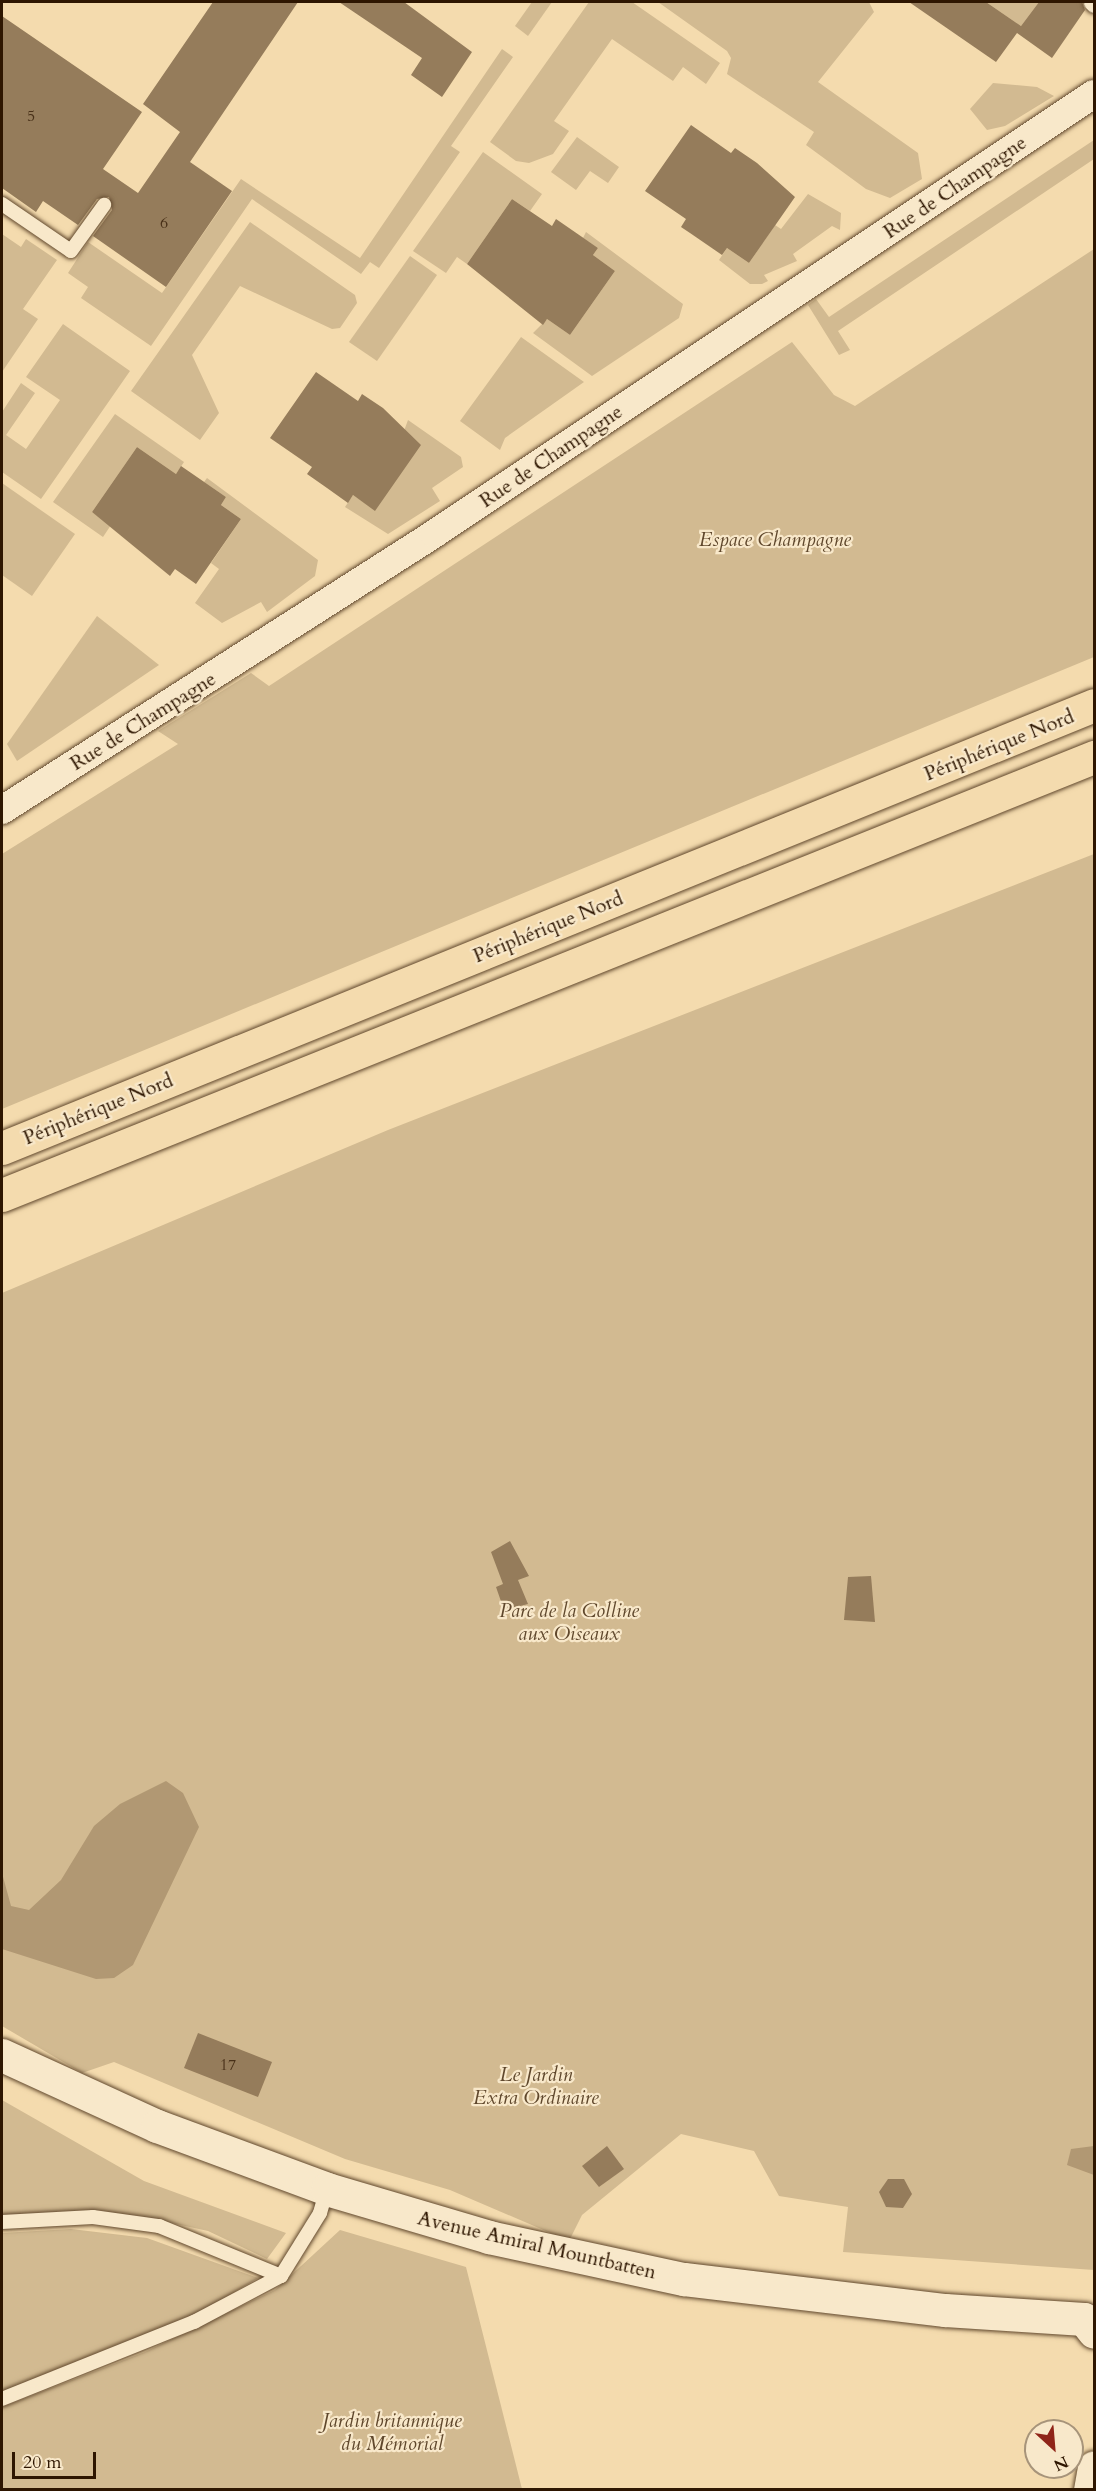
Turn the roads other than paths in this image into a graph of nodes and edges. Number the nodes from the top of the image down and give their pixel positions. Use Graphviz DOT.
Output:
graph roads {
  1 [pos="1095,94"];
  2 [pos="2,204"];
  3 [pos="104,206"];
  4 [pos="1095,682"];
  5 [pos="1095,705"];
  6 [pos="1044,727"];
  7 [pos="1095,757"];
  8 [pos="1095,764"];
  9 [pos="1044,780"];
  10 [pos="2,810"];
  11 [pos="2,1148"];
  12 [pos="2,1195"];
  13 [pos="2,2055"];
  14 [pos="327,2189"];
  15 [pos="2,2222"];
  16 [pos="281,2276"];
  17 [pos="1095,2332"];
  18 [pos="2,2399"];
  19 [pos="1095,2467"];
  20 [pos="1090,2490"];
  1 -- 10 [label="street, Rue de Champagne"];
  2 -- 3 [label="lane"];
  4 -- 6 [label="highway"];
  5 -- 6 [label="highway, Périphérique Nord"];
  6 -- 11 [label="highway, Périphérique Nord"];
  7 -- 9 [label="highway"];
  8 -- 9 [label="highway"];
  9 -- 12 [label="highway"];
  13 -- 14 [label="street, Avenue Amiral Mountbatten"];
  14 -- 16 [label="lane"];
  14 -- 17 [label="street, Avenue Amiral Mountbatten"];
  15 -- 16 [label="lane"];
  16 -- 18 [label="lane"];
  19 -- 20 [label="street"];
}
